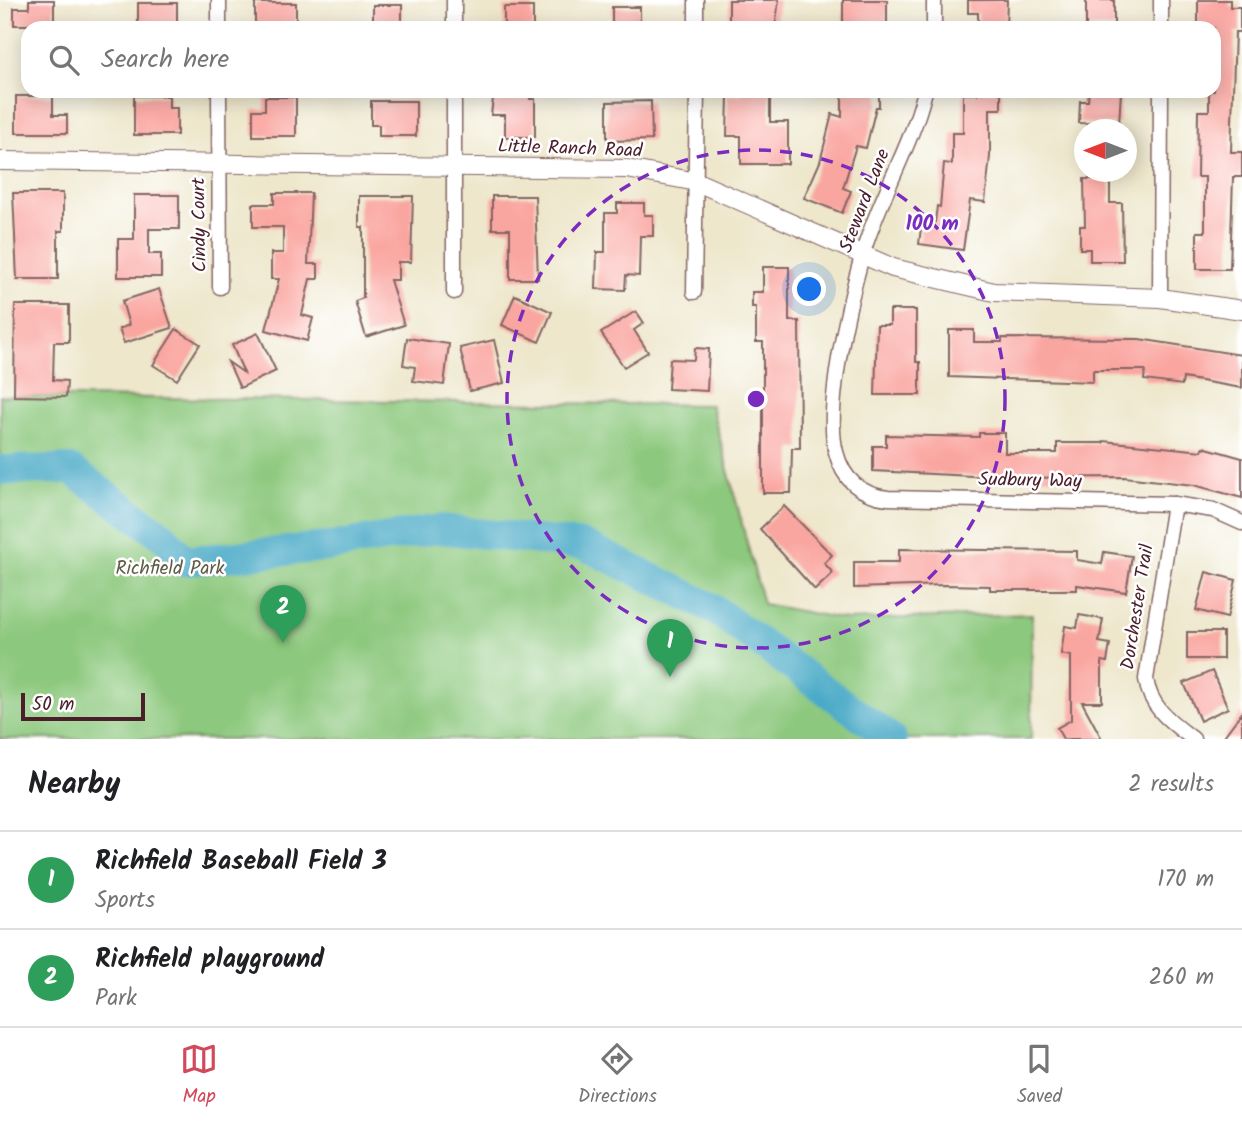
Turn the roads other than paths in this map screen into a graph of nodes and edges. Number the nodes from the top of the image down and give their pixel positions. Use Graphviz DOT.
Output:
graph roads {
  1 [pos="219,0"];
  2 [pos="454,0"];
  3 [pos="696,0"];
  4 [pos="934,0"];
  5 [pos="1161,0"];
  6 [pos="219,21"];
  7 [pos="454,21"];
  8 [pos="696,21"];
  9 [pos="934,21"];
  10 [pos="1161,21"];
  11 [pos="219,98"];
  12 [pos="454,98"];
  13 [pos="697,98"];
  14 [pos="924,98"];
  15 [pos="1161,98"];
  16 [pos="0,161"];
  17 [pos="219,164"];
  18 [pos="454,167"];
  19 [pos="697,182"];
  20 [pos="863,255"];
  21 [pos="220,287"];
  22 [pos="454,292"];
  23 [pos="694,292"];
  24 [pos="1160,298"];
  25 [pos="1242,310"];
  26 [pos="836,452"];
  27 [pos="1174,504"];
  28 [pos="1242,523"];
  29 [pos="1193,739"];
  1 -- 6 [label="street"];
  2 -- 7 [label="street"];
  3 -- 8 [label="street"];
  4 -- 9 [label="street"];
  5 -- 10 [label="street"];
  11 -- 17 [label="street, Cindy Court"];
  12 -- 18 [label="street"];
  13 -- 19 [label="street"];
  14 -- 20 [label="street, Steward Lane"];
  15 -- 24 [label="street"];
  16 -- 17 [label="street, Little Ranch Road"];
  17 -- 18 [label="street, Little Ranch Road"];
  17 -- 21 [label="street, Cindy Court"];
  18 -- 19 [label="street, Little Ranch Road"];
  18 -- 22 [label="street"];
  19 -- 20 [label="street, Little Ranch Road"];
  19 -- 23 [label="street"];
  20 -- 24 [label="street, Little Ranch Road"];
  20 -- 26 [label="street, Steward Lane"];
  24 -- 25 [label="street, Little Ranch Road"];
  26 -- 27 [label="street, Sudbury Way"];
  27 -- 28 [label="street, Sudbury Way"];
  27 -- 29 [label="street, Dorchester Trail"];
}
